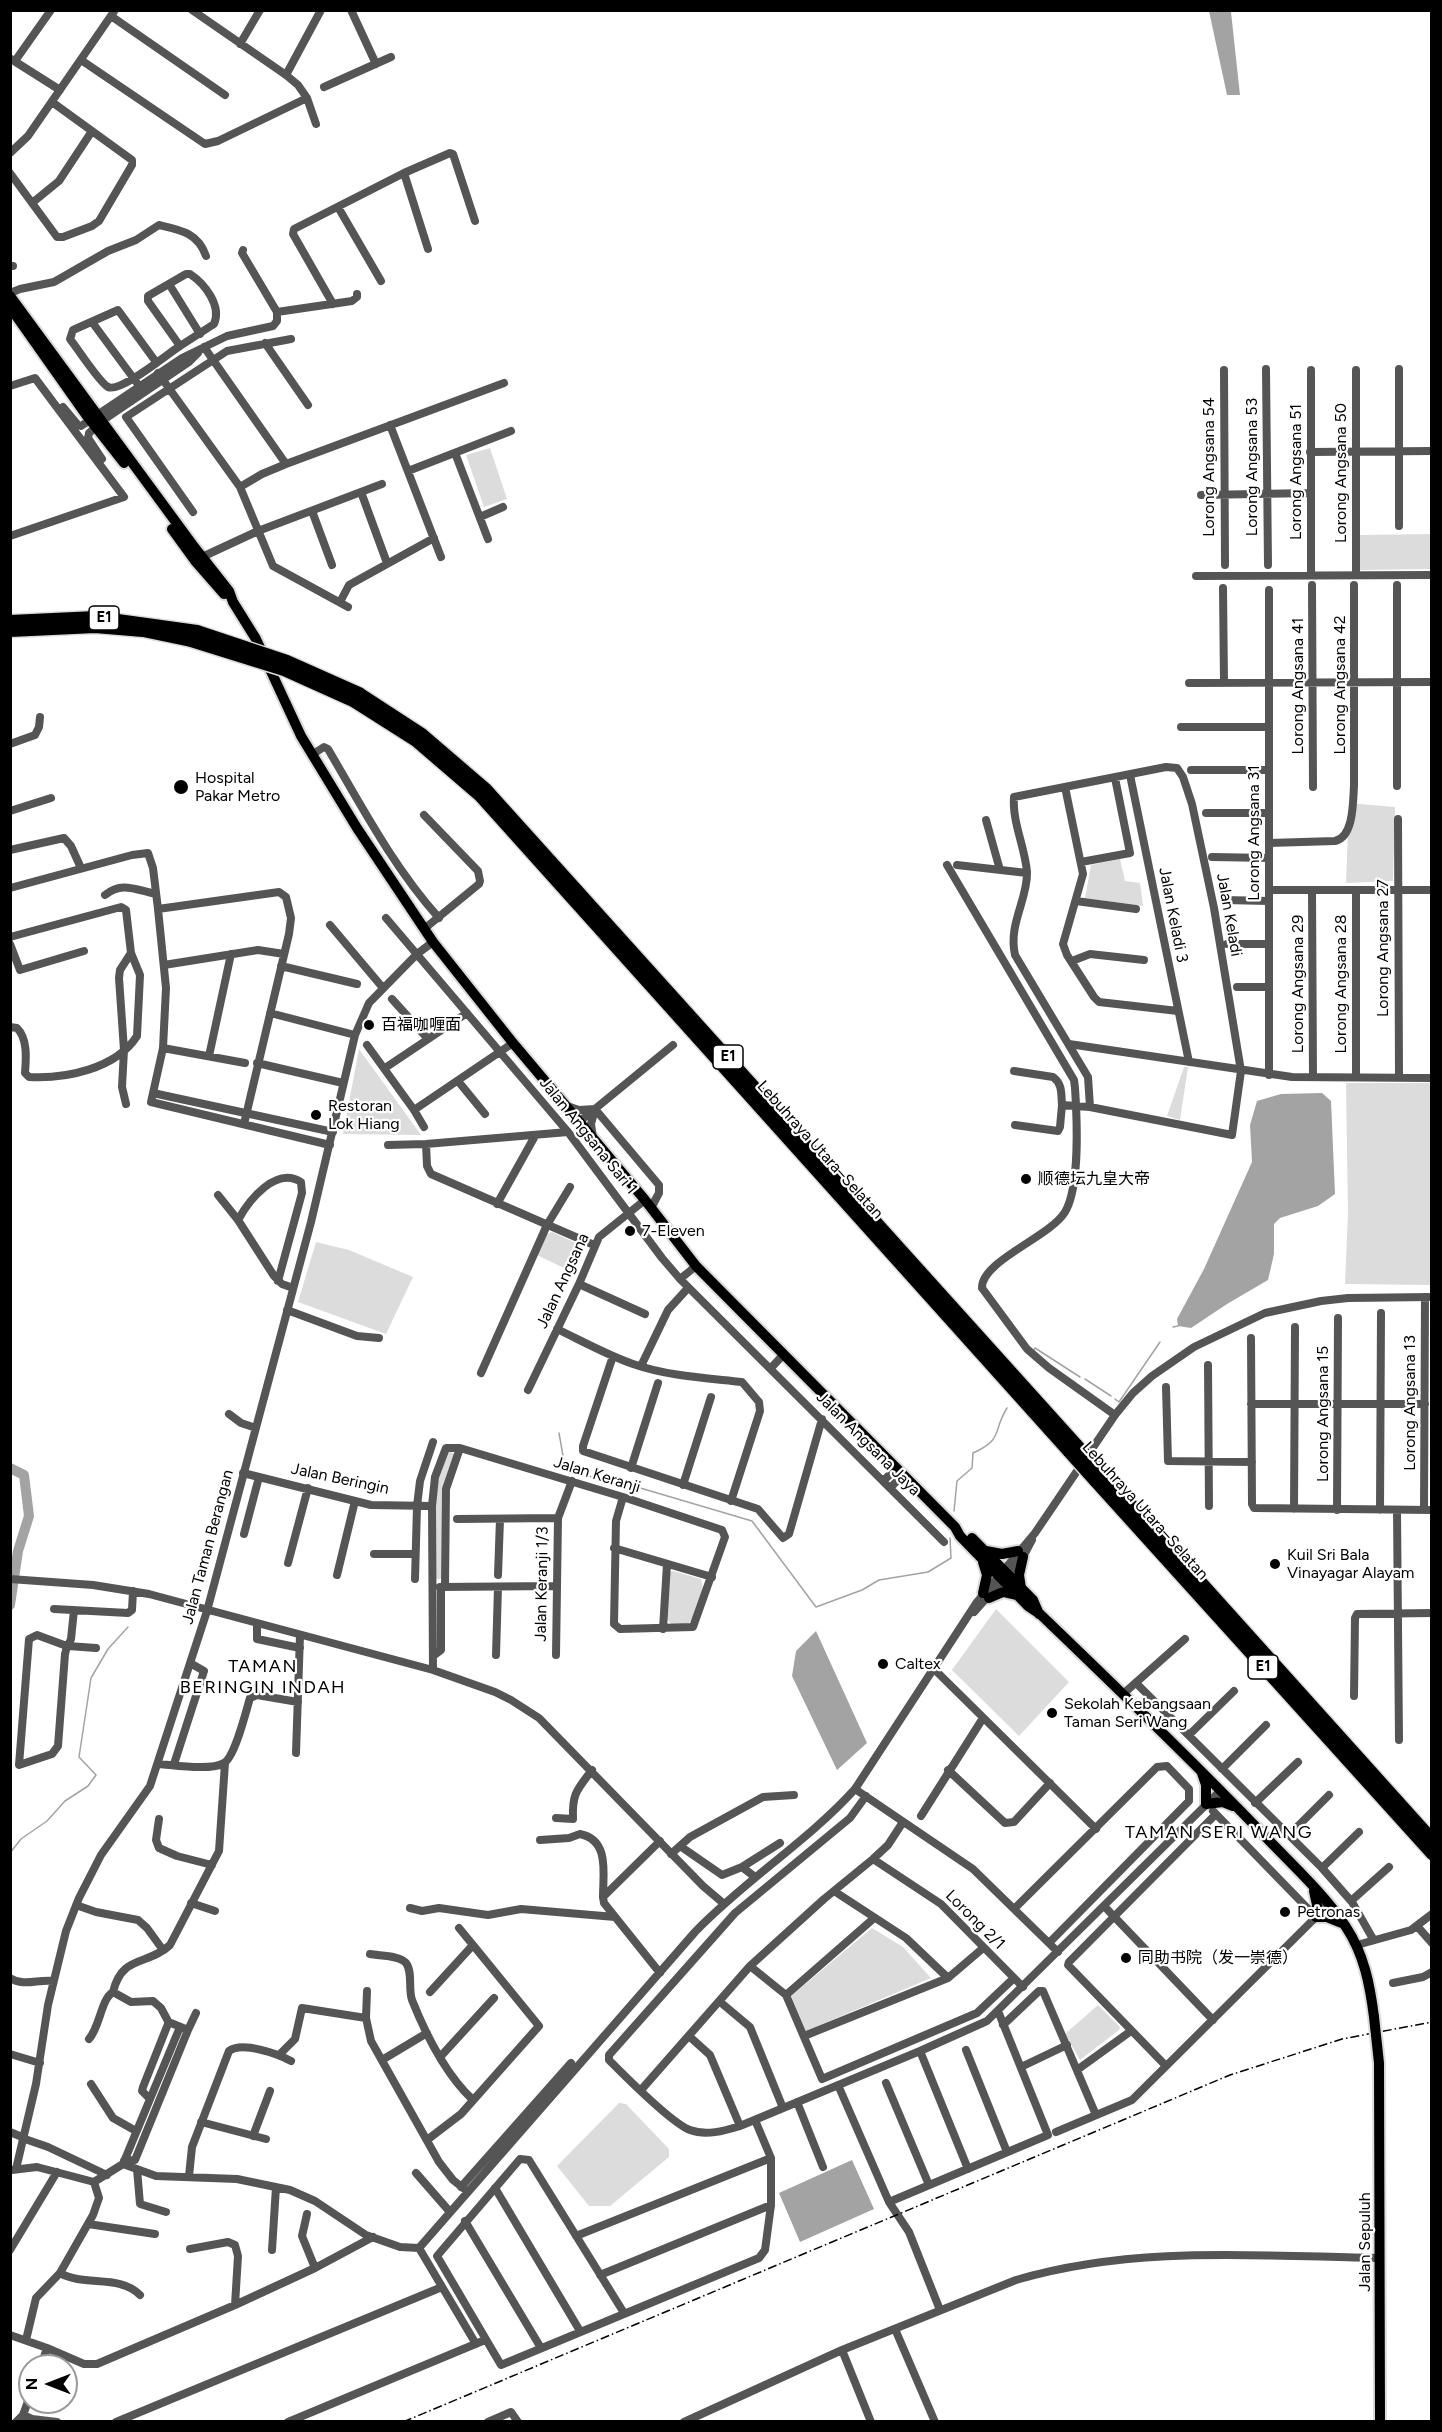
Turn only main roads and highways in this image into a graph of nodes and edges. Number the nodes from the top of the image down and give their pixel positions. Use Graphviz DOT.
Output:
graph roads {
  1 [pos="10,294"];
  2 [pos="10,307"];
  3 [pos="96,421"];
  4 [pos="233,602"];
  5 [pos="10,621"];
  6 [pos="10,631"];
  7 [pos="194,636"];
  8 [pos="1099,1477"];
  9 [pos="983,1554"];
  10 [pos="1019,1591"];
  11 [pos="1202,1773"];
  12 [pos="1237,1807"];
  13 [pos="1431,1839"];
  14 [pos="1431,1854"];
  15 [pos="1312,1885"];
  16 [pos="1345,1924"];
  17 [pos="1380,2421"];
  1 -- 3 [label="main road"];
  2 -- 3 [label="main road"];
  3 -- 4 [label="main road"];
  3 -- 4 [label="main road"];
  4 -- 9 [label="main road, Jalan Sepuluh"];
  5 -- 7 [label="highway, Lebuhraya Utara–Selatan / E1"];
  6 -- 7 [label="highway, Lebuhraya Utara–Selatan / E1"];
  7 -- 8 [label="highway, Lebuhraya Utara–Selatan / E1, bridge"];
  8 -- 13 [label="highway, Lebuhraya Utara–Selatan / E1"];
  8 -- 14 [label="highway, Lebuhraya Utara–Selatan / E1"];
  9 -- 10 [label="main road, Jalan Sepuluh"];
  9 -- 10 [label="main road"];
  9 -- 10 [label="main road"];
  10 -- 11 [label="main road, Jalan Sepuluh"];
  11 -- 12 [label="main road, Jalan Sepuluh"];
  11 -- 12 [label="main road"];
  12 -- 15 [label="main road, Jalan Sepuluh"];
  15 -- 16 [label="main road, Jalan Sepuluh"];
  15 -- 16 [label="main road"];
  16 -- 17 [label="main road, Jalan Sepuluh, bridge"];
}
